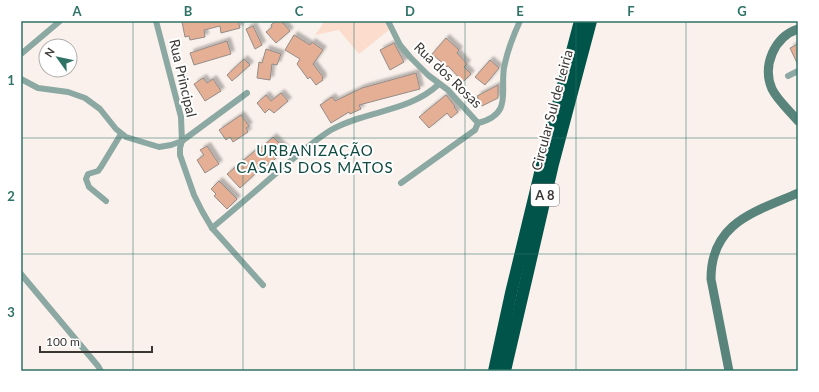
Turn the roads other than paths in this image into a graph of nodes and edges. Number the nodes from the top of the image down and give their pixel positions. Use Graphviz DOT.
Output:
graph roads {
  1 [pos="60,21"];
  2 [pos="156,21"];
  3 [pos="388,21"];
  4 [pos="520,21"];
  5 [pos="580,21"];
  6 [pos="591,21"];
  7 [pos="798,29"];
  8 [pos="21,54"];
  9 [pos="798,71"];
  10 [pos="788,76"];
  11 [pos="21,79"];
  12 [pos="439,84"];
  13 [pos="247,93"];
  14 [pos="798,121"];
  15 [pos="478,123"];
  16 [pos="121,134"];
  17 [pos="182,141"];
  18 [pos="401,184"];
  19 [pos="798,193"];
  20 [pos="106,201"];
  21 [pos="212,228"];
  22 [pos="21,274"];
  23 [pos="262,285"];
  24 [pos="101,371"];
  25 [pos="494,371"];
  26 [pos="505,371"];
  27 [pos="729,371"];
  1 -- 8 [label="street"];
  2 -- 17 [label="street, Rua Principal"];
  3 -- 12 [label="street, Rua dos Rosas"];
  4 -- 15 [label="street"];
  5 -- 25 [label="highway, Circular Sul de Leiria / A 8"];
  6 -- 26 [label="highway, Circular Sul de Leiria / A 8"];
  7 -- 14 [label="street"];
  9 -- 10 [label="street"];
  11 -- 16 [label="street"];
  12 -- 15 [label="street, Rua dos Rosas"];
  12 -- 21 [label="street"];
  13 -- 17 [label="street"];
  15 -- 18 [label="street, Rua dos Rosas"];
  16 -- 17 [label="street"];
  16 -- 20 [label="street"];
  17 -- 21 [label="street, Rua Principal"];
  19 -- 27 [label="street"];
  21 -- 23 [label="street, Rua Principal"];
  22 -- 24 [label="street"];
}
